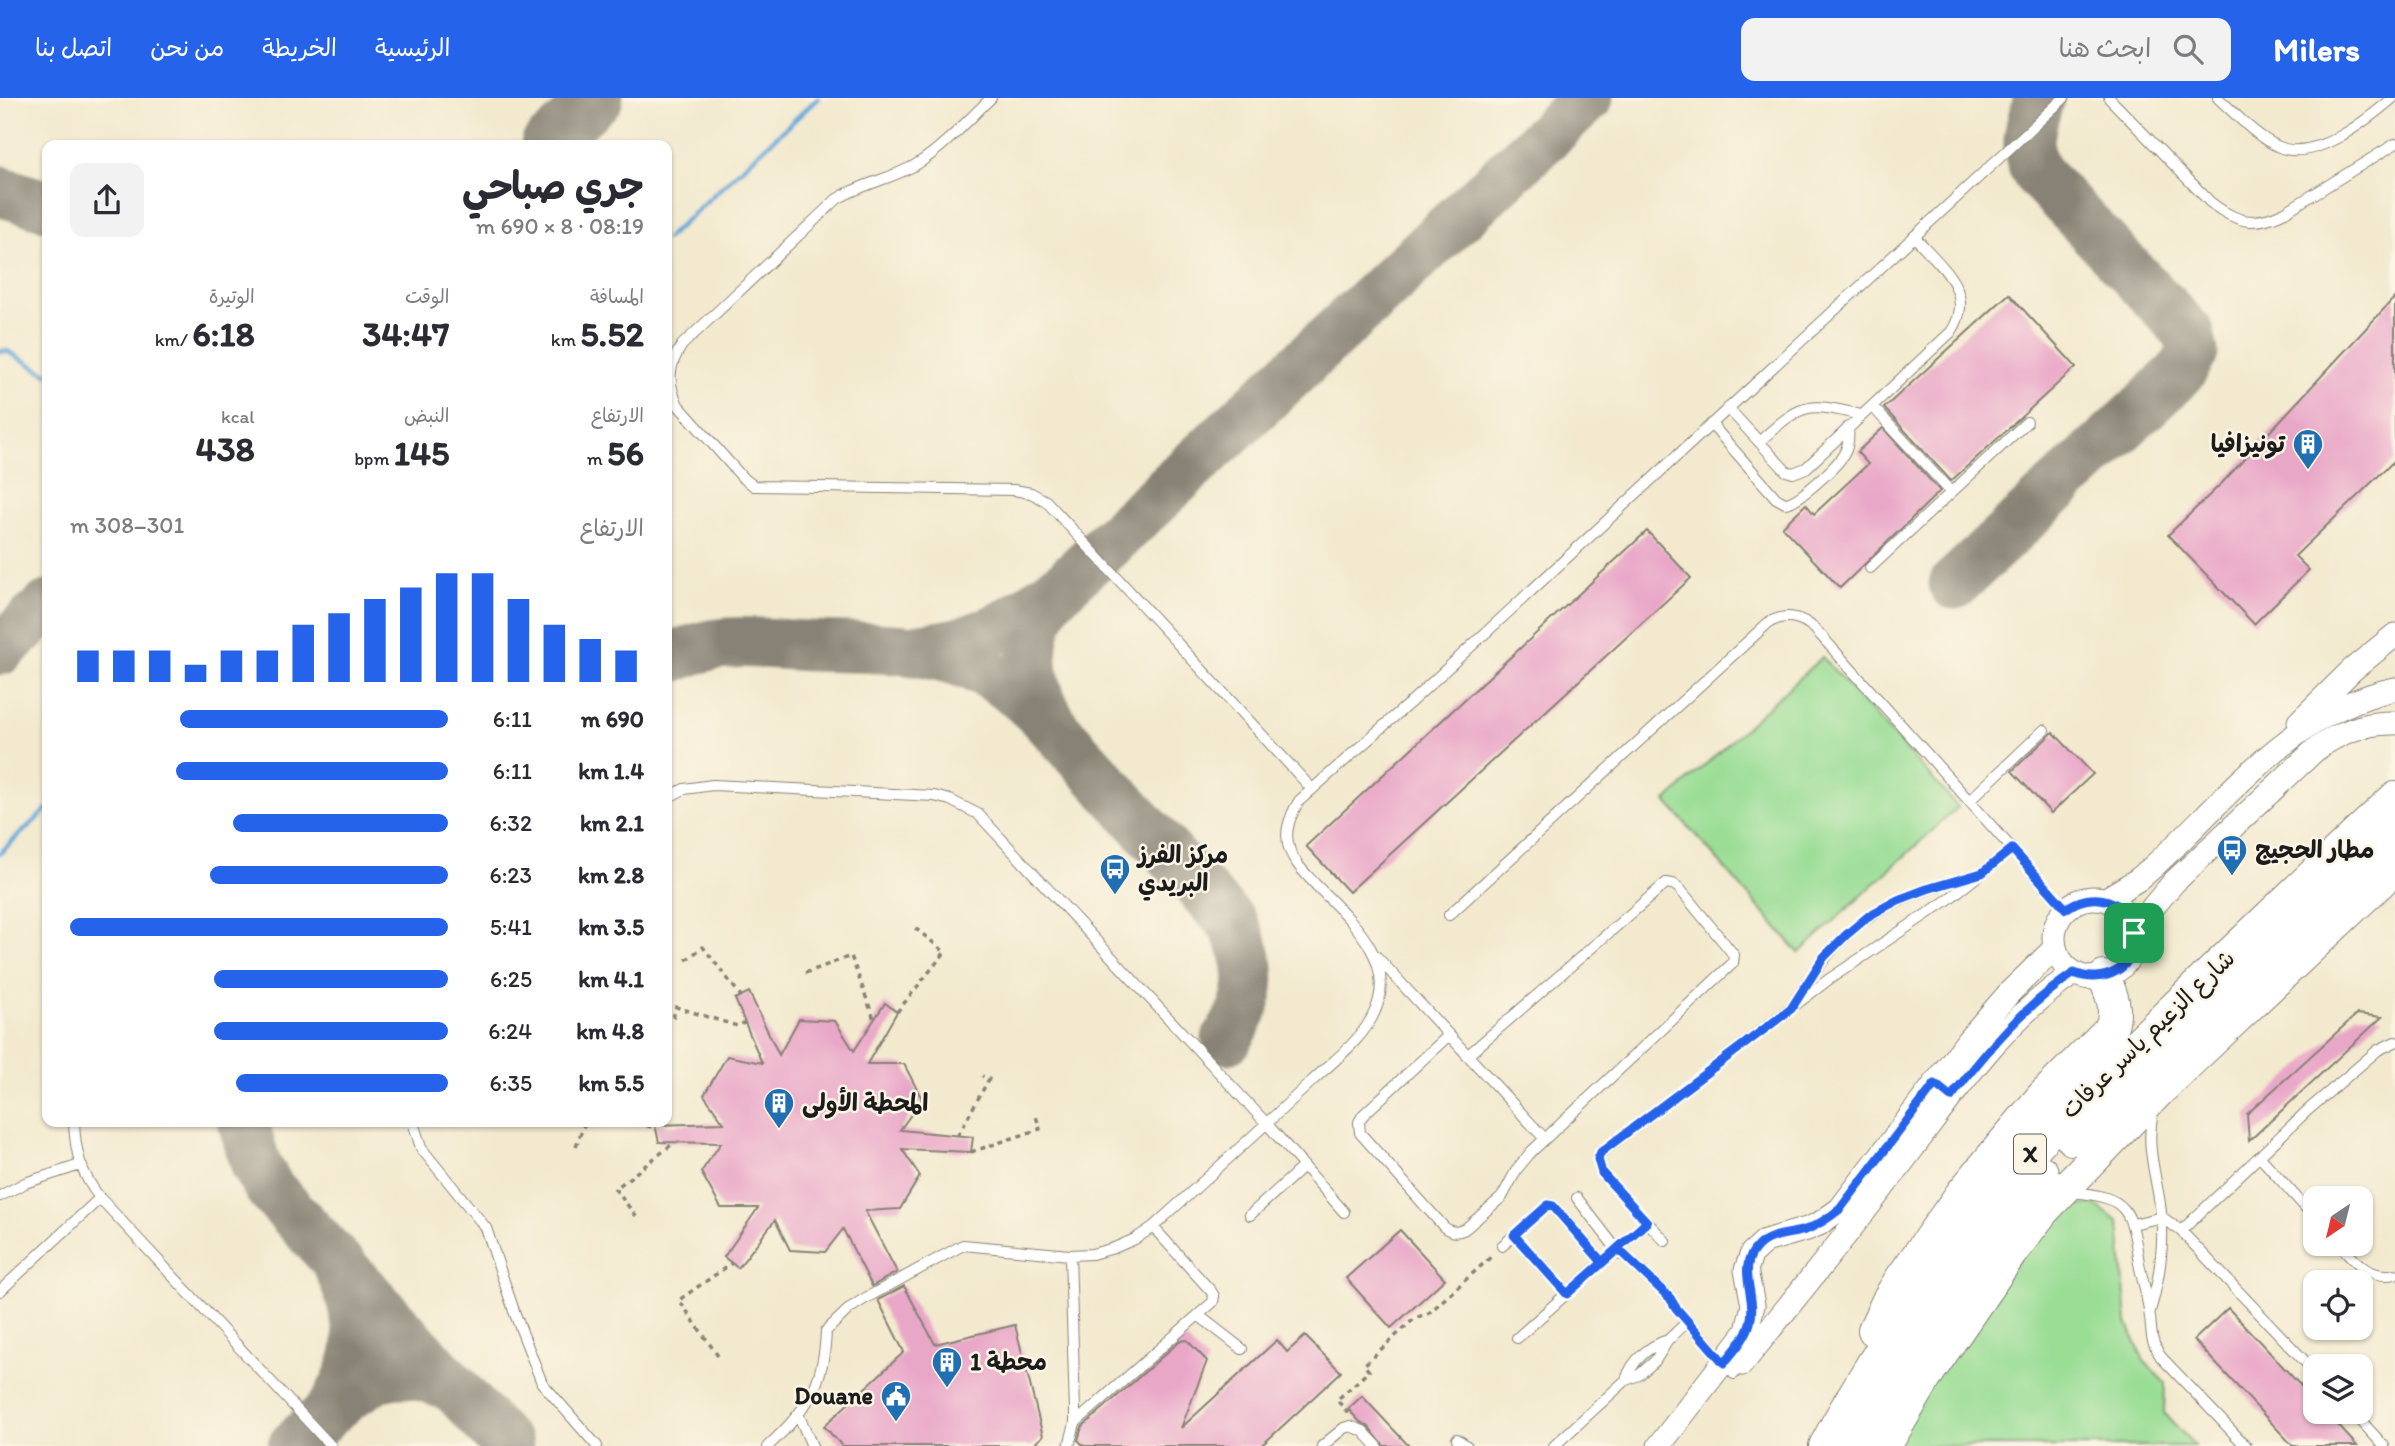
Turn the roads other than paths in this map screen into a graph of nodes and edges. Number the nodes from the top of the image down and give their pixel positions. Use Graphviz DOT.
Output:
graph roads {
  1 [pos="991,98"];
  2 [pos="2064,98"];
  3 [pos="2109,98"];
  4 [pos="2218,98"];
  5 [pos="2393,98"];
  6 [pos="2395,144"];
  7 [pos="1914,236"];
  8 [pos="672,364"];
  9 [pos="672,392"];
  10 [pos="1872,406"];
  11 [pos="1728,408"];
  12 [pos="1861,415"];
  13 [pos="2027,422"];
  14 [pos="1711,424"];
  15 [pos="1848,427"];
  16 [pos="1759,442"];
  17 [pos="1951,492"];
  18 [pos="1870,568"];
  19 [pos="2395,635"];
  20 [pos="2395,689"];
  21 [pos="2395,723"];
  22 [pos="2044,730"];
  23 [pos="2274,752"];
  24 [pos="1312,789"];
  25 [pos="672,795"];
  26 [pos="2395,799"];
  27 [pos="1969,801"];
  28 [pos="2395,830"];
  29 [pos="2012,849"];
  30 [pos="2395,868"];
  31 [pos="1982,873"];
  32 [pos="2106,899"];
  33 [pos="2066,909"];
  34 [pos="2291,911"];
  35 [pos="1449,915"];
  36 [pos="2134,933"];
  37 [pos="2055,948"];
  38 [pos="1375,956"];
  39 [pos="2074,973"];
  40 [pos="2104,977"];
  41 [pos="1791,1009"];
  42 [pos="1449,1035"];
  43 [pos="2395,1042"];
  44 [pos="1467,1056"];
  45 [pos="2161,1089"];
  46 [pos="1943,1091"];
  47 [pos="1267,1124"];
  48 [pos="74,1127"];
  49 [pos="415,1127"];
  50 [pos="1545,1139"];
  51 [pos="2260,1157"];
  52 [pos="79,1166"];
  53 [pos="1304,1167"];
  54 [pos="2061,1192"];
  55 [pos="0,1196"];
  56 [pos="100,1198"];
  57 [pos="1577,1198"];
  58 [pos="2303,1205"];
  59 [pos="1344,1212"];
  60 [pos="1250,1215"];
  61 [pos="2162,1217"];
  62 [pos="1647,1222"];
  63 [pos="2133,1224"];
  64 [pos="1153,1227"];
  65 [pos="2181,1231"];
  66 [pos="1514,1235"];
  67 [pos="1665,1241"];
  68 [pos="1502,1247"];
  69 [pos="1618,1249"];
  70 [pos="1070,1255"];
  71 [pos="2351,1256"];
  72 [pos="1602,1262"];
  73 [pos="2395,1274"];
  74 [pos="0,1291"];
  75 [pos="1567,1294"];
  76 [pos="2150,1311"];
  77 [pos="1198,1315"];
  78 [pos="1688,1321"];
  79 [pos="1517,1338"];
  80 [pos="1242,1349"];
  81 [pos="2303,1359"];
  82 [pos="1729,1368"];
  83 [pos="1863,1378"];
  84 [pos="799,1416"];
  85 [pos="1075,1423"];
  86 [pos="2364,1424"];
  87 [pos="1457,1439"];
  88 [pos="331,1446"];
  89 [pos="597,1446"];
  90 [pos="768,1446"];
  91 [pos="812,1446"];
  92 [pos="1069,1446"];
  93 [pos="1322,1446"];
  94 [pos="1377,1446"];
  95 [pos="1467,1446"];
  96 [pos="1554,1446"];
  97 [pos="1659,1446"];
  98 [pos="1677,1446"];
  99 [pos="1825,1446"];
  100 [pos="1857,1446"];
  101 [pos="1885,1446"];
  102 [pos="2246,1446"];
  103 [pos="2385,1446"];
  1 -- 8 [label="lane"];
  2 -- 7 [label="lane"];
  3 -- 6 [label="lane"];
  4 -- 5 [label="lane"];
  7 -- 10 [label="lane"];
  7 -- 11 [label="lane"];
  9 -- 24 [label="lane"];
  10 -- 12 [label="lane"];
  10 -- 17 [label="lane"];
  11 -- 14 [label="lane"];
  11 -- 16 [label="lane"];
  12 -- 15 [label="lane"];
  12 -- 16 [label="lane"];
  13 -- 17 [label="lane"];
  14 -- 15 [label="lane"];
  14 -- 24 [label="lane"];
  15 -- 16 [label="lane"];
  17 -- 18 [label="lane"];
  19 -- 23 [label="street"];
  20 -- 23 [label="street"];
  21 -- 36 [label="street"];
  22 -- 27 [label="lane"];
  23 -- 32 [label="street"];
  24 -- 38 [label="lane"];
  25 -- 47 [label="lane"];
  26 -- 34 [label="highway"];
  27 -- 29 [label="lane"];
  27 -- 35 [label="lane"];
  28 -- 34 [label="highway"];
  29 -- 31 [label="lane"];
  29 -- 33 [label="lane"];
  30 -- 45 [label="highway"];
  31 -- 41 [label="lane"];
  31 -- 41 [label="lane"];
  32 -- 33 [label="street"];
  32 -- 36 [label="street"];
  33 -- 37 [label="street"];
  34 -- 83 [label="highway, شارع الزعيم ياسر عرفات / X"];
  34 -- 100 [label="highway, شارع الزعيم ياسر عرفات / X"];
  36 -- 40 [label="street"];
  37 -- 39 [label="street"];
  37 -- 46 [label="street"];
  38 -- 42 [label="lane"];
  38 -- 47 [label="lane"];
  39 -- 40 [label="street"];
  39 -- 46 [label="street"];
  40 -- 83 [label="highway"];
  41 -- 62 [label="lane"];
  42 -- 44 [label="lane"];
  42 -- 50 [label="lane"];
  43 -- 51 [label="lane"];
  44 -- 50 [label="lane"];
  44 -- 50 [label="lane"];
  45 -- 54 [label="highway"];
  45 -- 61 [label="lane"];
  46 -- 82 [label="street"];
  46 -- 82 [label="street"];
  47 -- 53 [label="lane"];
  47 -- 64 [label="lane"];
  48 -- 52 [label="lane"];
  49 -- 89 [label="lane"];
  51 -- 58 [label="lane"];
  51 -- 65 [label="lane"];
  52 -- 55 [label="lane"];
  52 -- 56 [label="lane"];
  53 -- 59 [label="lane"];
  53 -- 60 [label="lane"];
  54 -- 63 [label="lane"];
  54 -- 101 [label="highway"];
  56 -- 74 [label="lane"];
  56 -- 88 [label="lane"];
  57 -- 69 [label="lane"];
  61 -- 63 [label="lane"];
  61 -- 65 [label="lane"];
  61 -- 76 [label="lane"];
  62 -- 67 [label="lane"];
  62 -- 69 [label="lane"];
  63 -- 76 [label="lane"];
  64 -- 70 [label="lane"];
  64 -- 77 [label="lane"];
  65 -- 81 [label="lane"];
  66 -- 68 [label="lane"];
  66 -- 72 [label="lane"];
  66 -- 75 [label="lane"];
  69 -- 72 [label="lane"];
  69 -- 78 [label="lane"];
  70 -- 84 [label="lane"];
  70 -- 85 [label="lane"];
  71 -- 73 [label="lane"];
  72 -- 75 [label="lane"];
  75 -- 79 [label="lane"];
  76 -- 102 [label="lane"];
  77 -- 80 [label="lane"];
  77 -- 85 [label="lane"];
  78 -- 82 [label="lane"];
  78 -- 96 [label="lane"];
  82 -- 97 [label="street"];
  82 -- 98 [label="street"];
  83 -- 99 [label="highway, شارع الزعيم ياسر عرفات / X"];
  84 -- 90 [label="lane"];
  84 -- 91 [label="lane"];
  85 -- 92 [label="lane"];
  86 -- 103 [label="lane"];
  87 -- 95 [label="lane"];
  93 -- 94 [label="lane"];
}
